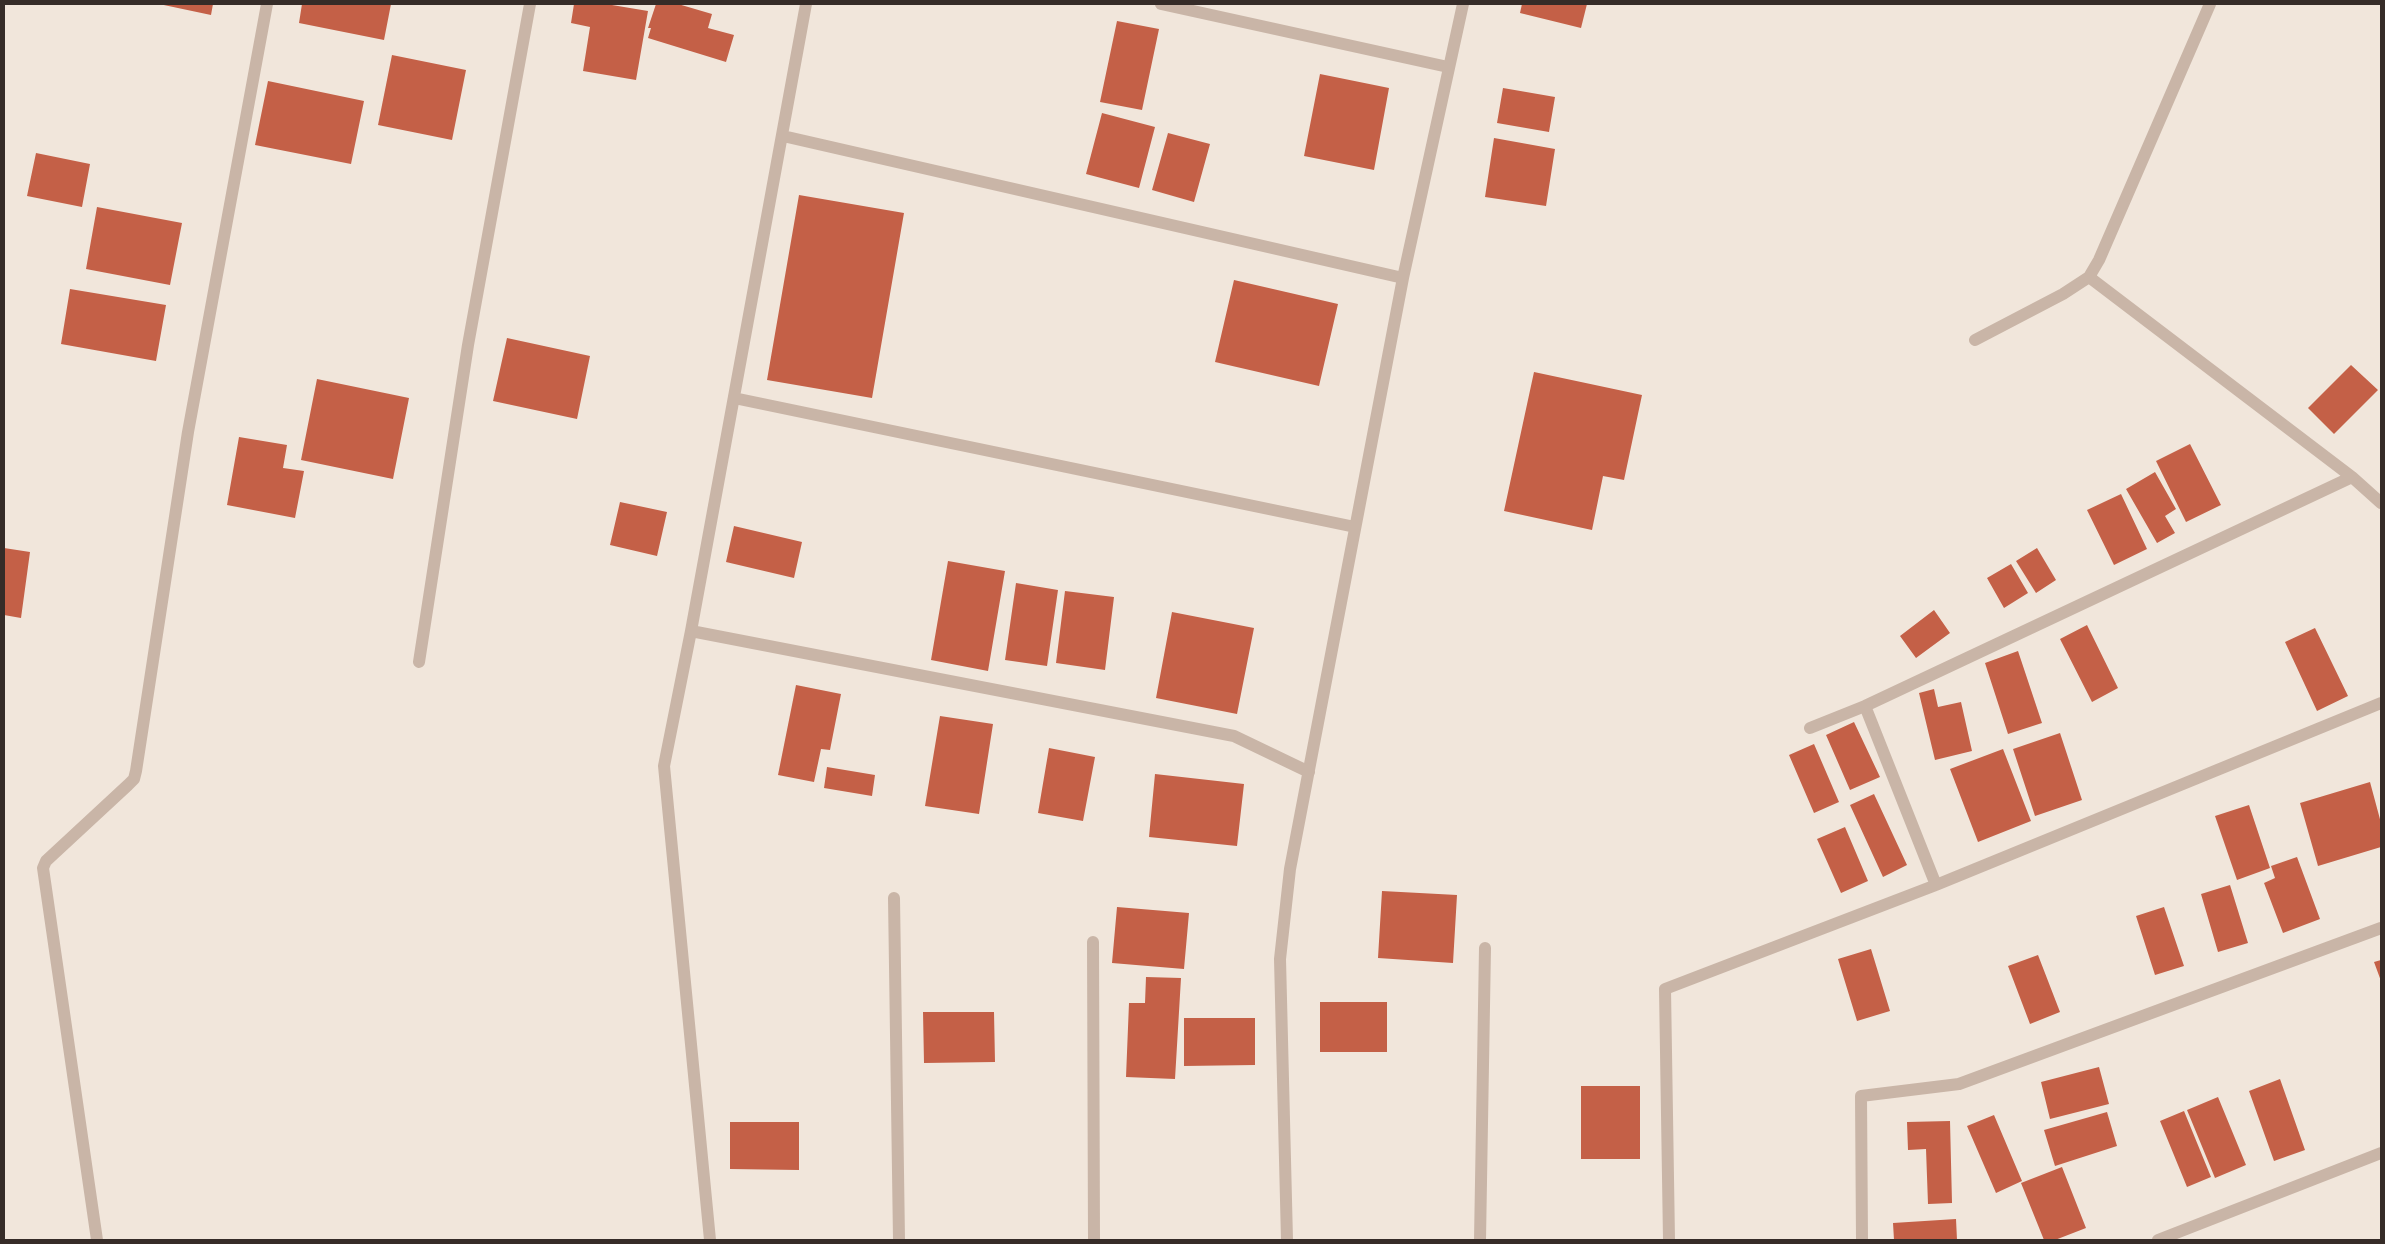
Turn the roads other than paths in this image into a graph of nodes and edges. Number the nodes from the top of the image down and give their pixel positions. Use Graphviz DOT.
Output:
graph roads {
  1 [pos="267,4"];
  2 [pos="530,4"];
  3 [pos="806,4"];
  4 [pos="1161,4"];
  5 [pos="1463,4"];
  6 [pos="2210,4"];
  7 [pos="1448,67"];
  8 [pos="783,136"];
  9 [pos="2089,277"];
  10 [pos="1403,278"];
  11 [pos="1975,340"];
  12 [pos="734,398"];
  13 [pos="2352,477"];
  14 [pos="2381,503"];
  15 [pos="1355,527"];
  16 [pos="691,631"];
  17 [pos="419,662"];
  18 [pos="2381,703"];
  19 [pos="1865,706"];
  20 [pos="1810,728"];
  21 [pos="1309,772"];
  22 [pos="1936,886"];
  23 [pos="894,898"];
  24 [pos="2381,928"];
  25 [pos="1094,942"];
  26 [pos="1485,948"];
  27 [pos="2381,1153"];
  28 [pos="97,1240"];
  29 [pos="710,1240"];
  30 [pos="899,1240"];
  31 [pos="1094,1240"];
  32 [pos="1287,1240"];
  33 [pos="1480,1240"];
  34 [pos="1669,1240"];
  35 [pos="1862,1240"];
  36 [pos="2158,1240"];
  1 -- 28 [label="street"];
  2 -- 17 [label="street"];
  3 -- 8 [label="street"];
  4 -- 7 [label="street"];
  5 -- 7 [label="street"];
  6 -- 9 [label="street"];
  7 -- 10 [label="street"];
  8 -- 10 [label="street"];
  8 -- 12 [label="street"];
  9 -- 11 [label="street"];
  9 -- 13 [label="street"];
  10 -- 15 [label="street"];
  12 -- 15 [label="street"];
  12 -- 16 [label="street"];
  13 -- 14 [label="street"];
  13 -- 19 [label="street"];
  15 -- 21 [label="street"];
  16 -- 21 [label="street"];
  16 -- 29 [label="street"];
  18 -- 22 [label="street"];
  19 -- 20 [label="street"];
  19 -- 22 [label="street"];
  21 -- 32 [label="street"];
  22 -- 34 [label="street"];
  23 -- 30 [label="street"];
  24 -- 35 [label="street"];
  25 -- 31 [label="street"];
  26 -- 33 [label="street"];
  27 -- 36 [label="street"];
}
